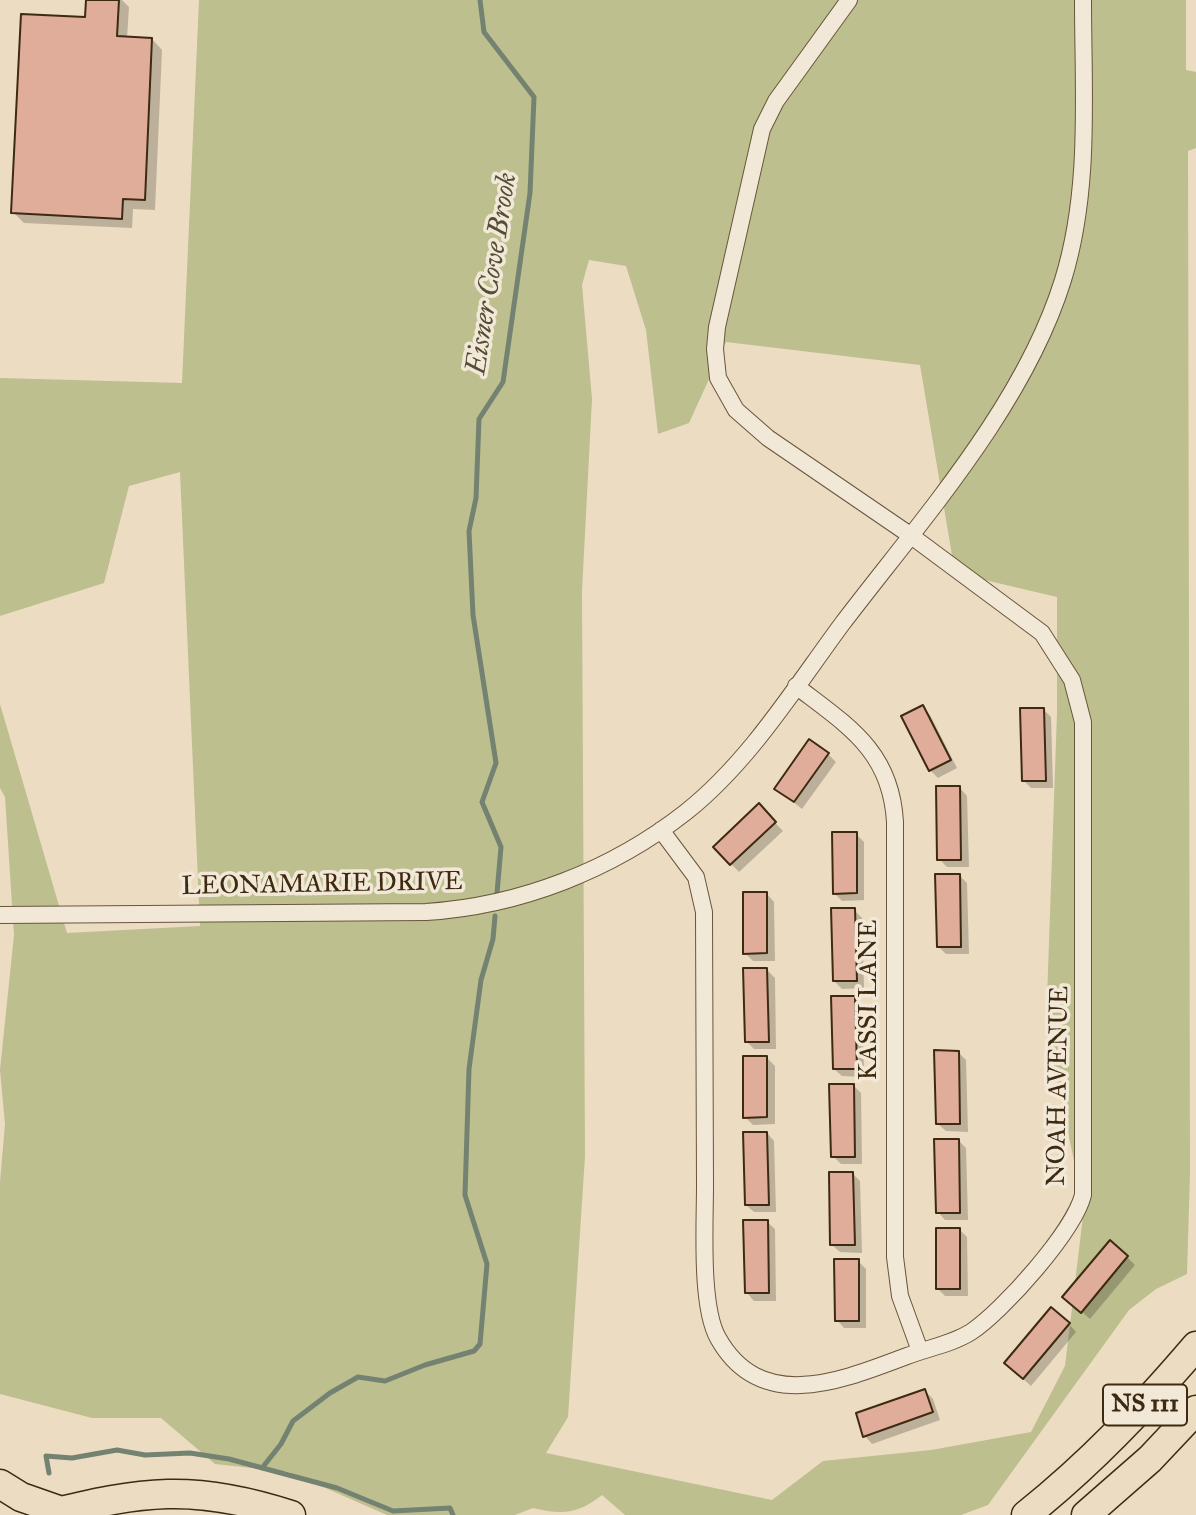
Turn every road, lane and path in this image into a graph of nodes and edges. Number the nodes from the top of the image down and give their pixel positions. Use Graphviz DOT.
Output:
graph roads {
  1 [pos="849,0"];
  2 [pos="1083,0"];
  3 [pos="910,535"];
  4 [pos="796,686"];
  5 [pos="661,830"];
  6 [pos="0,915"];
  7 [pos="1196,1346"];
  8 [pos="920,1351"];
  9 [pos="1196,1410"];
  10 [pos="1091,1461"];
  11 [pos="0,1485"];
  12 [pos="53,1513"];
  13 [pos="291,1515"];
  14 [pos="1015,1515"];
  15 [pos="1026,1515"];
  16 [pos="1086,1515"];
  1 -- 3 [label="street"];
  2 -- 3 [label="street, LEONAMARIE DRIVE"];
  3 -- 4 [label="street, LEONAMARIE DRIVE"];
  3 -- 8 [label="street, NOAH AVENUE"];
  4 -- 5 [label="street, LEONAMARIE DRIVE"];
  4 -- 8 [label="street, KASSI LANE"];
  5 -- 6 [label="street, LEONAMARIE DRIVE"];
  5 -- 8 [label="street, NOAH AVENUE"];
  7 -- 10 [label="highway, NS 111"];
  9 -- 16 [label="highway, NS 111"];
  10 -- 14 [label="highway"];
  10 -- 15 [label="highway, NS 111"];
  11 -- 12 [label="highway"];
  12 -- 13 [label="highway"];
}
